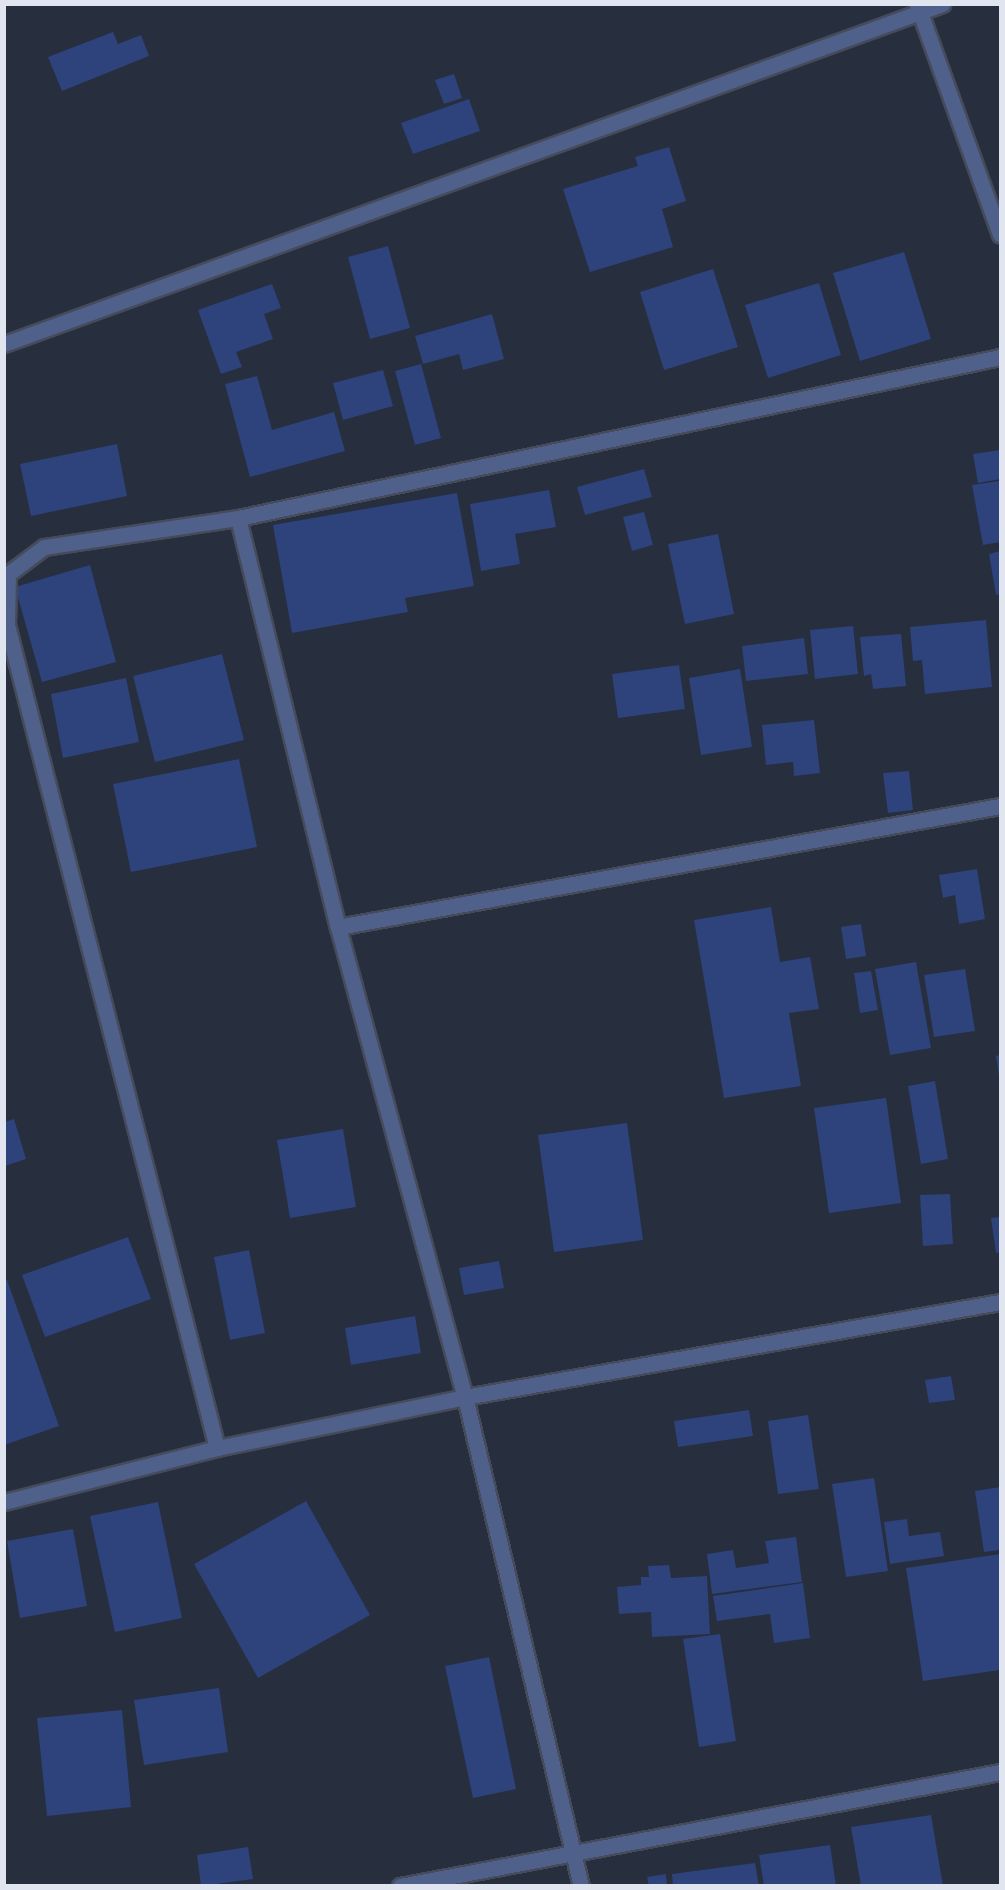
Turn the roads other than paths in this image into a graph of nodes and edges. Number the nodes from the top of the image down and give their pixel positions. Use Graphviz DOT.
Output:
graph roads {
  1 [pos="942,4"];
  2 [pos="918,8"];
  3 [pos="1000,234"];
  4 [pos="4,345"];
  5 [pos="1000,357"];
  6 [pos="238,518"];
  7 [pos="1000,806"];
  8 [pos="338,927"];
  9 [pos="1000,1302"];
  10 [pos="465,1397"];
  11 [pos="217,1448"];
  12 [pos="4,1502"];
  13 [pos="1000,1772"];
  14 [pos="574,1852"];
  15 [pos="400,1886"];
  16 [pos="581,1886"];
  1 -- 2 [label="street"];
  2 -- 3 [label="street"];
  2 -- 4 [label="street"];
  5 -- 6 [label="street"];
  6 -- 8 [label="street"];
  6 -- 11 [label="street"];
  7 -- 8 [label="street"];
  8 -- 10 [label="street"];
  9 -- 10 [label="street"];
  10 -- 11 [label="street"];
  10 -- 14 [label="street"];
  11 -- 12 [label="street"];
  13 -- 14 [label="street"];
  14 -- 15 [label="street"];
  14 -- 16 [label="street"];
}
